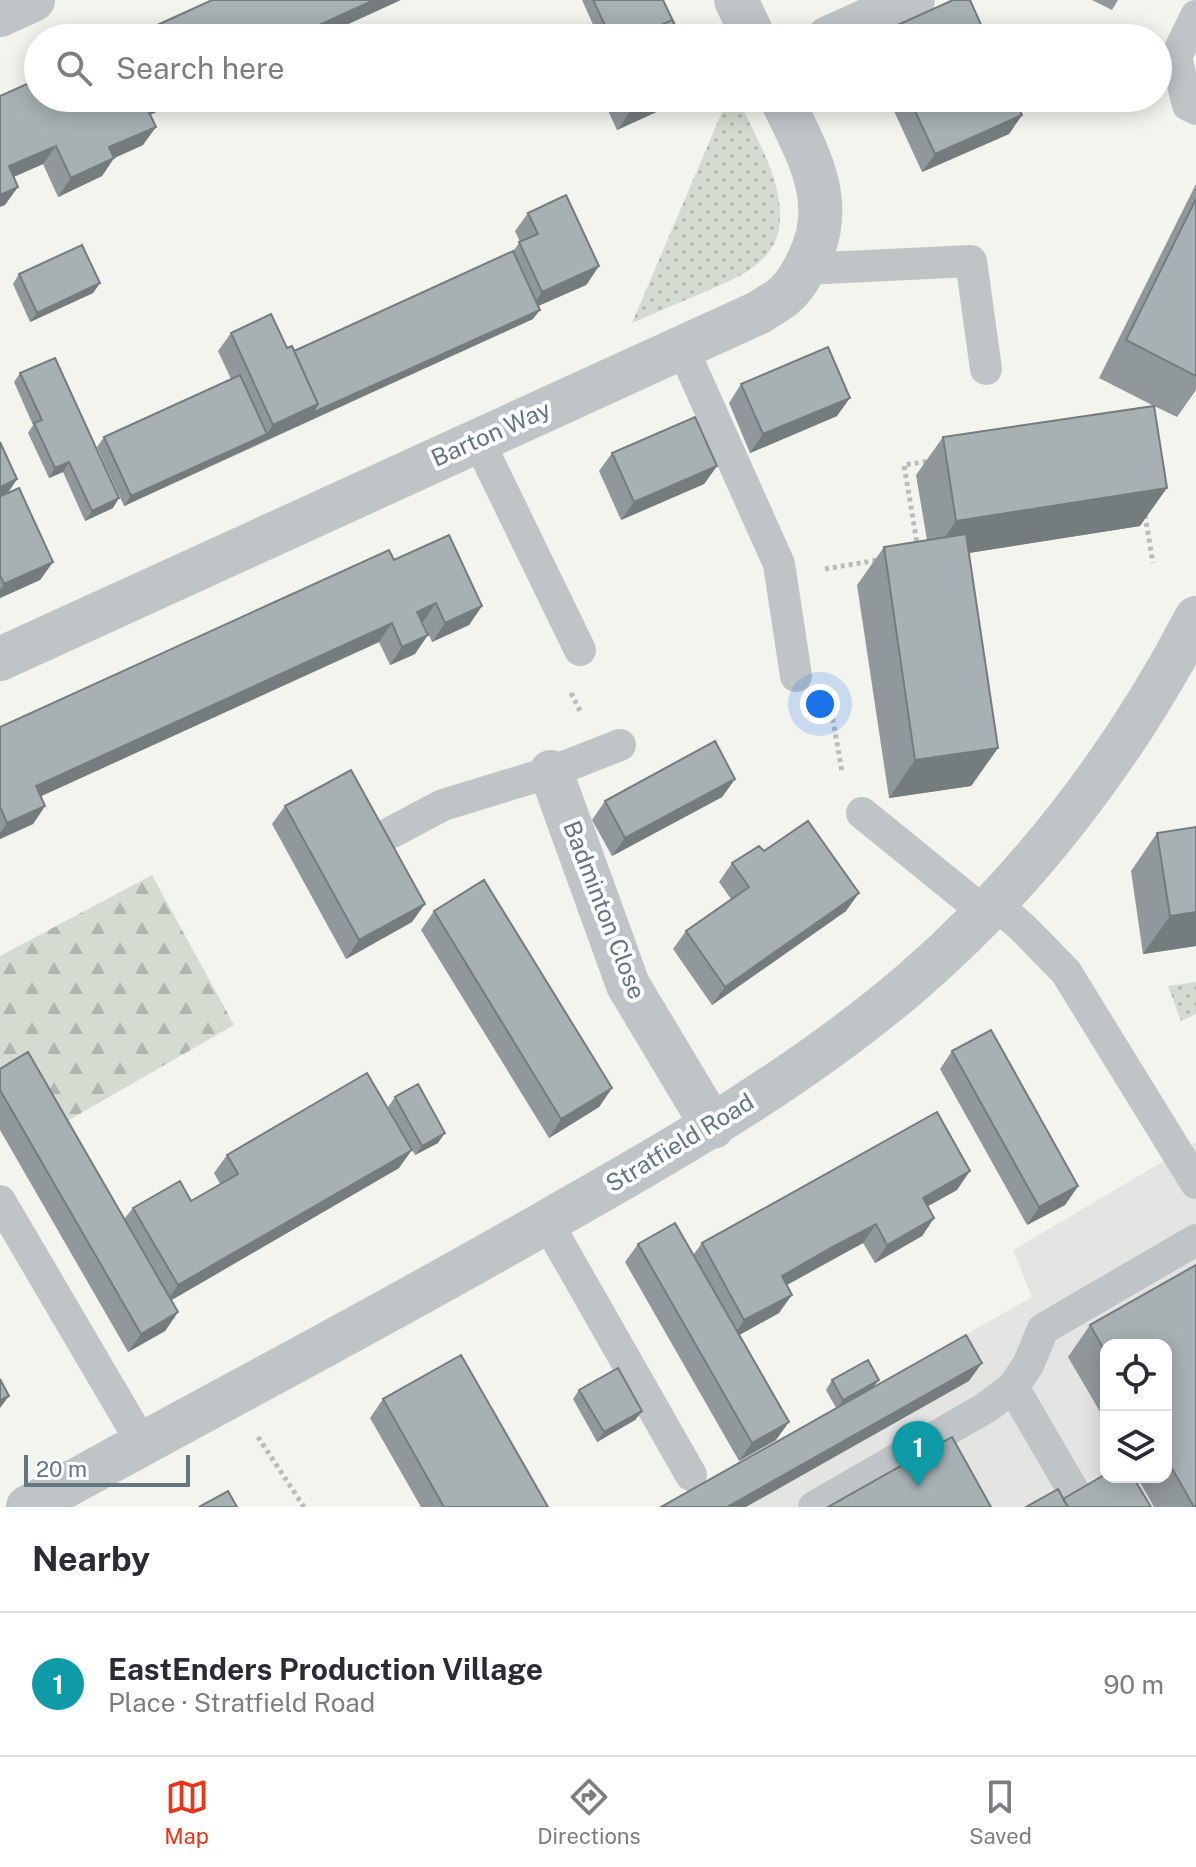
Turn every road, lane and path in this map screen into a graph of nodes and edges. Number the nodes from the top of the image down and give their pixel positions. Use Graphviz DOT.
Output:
graph roads {
  1 [pos="33,0"];
  2 [pos="736,0"];
  3 [pos="913,0"];
  4 [pos="0,15"];
  5 [pos="1196,16"];
  6 [pos="747,24"];
  7 [pos="859,24"];
  8 [pos="1196,109"];
  9 [pos="788,112"];
  10 [pos="804,269"];
  11 [pos="682,347"];
  12 [pos="986,369"];
  13 [pos="478,440"];
  14 [pos="935,460"];
  15 [pos="1143,502"];
  16 [pos="918,554"];
  17 [pos="887,559"];
  18 [pos="1153,563"];
  19 [pos="781,578"];
  20 [pos="1196,618"];
  21 [pos="580,650"];
  22 [pos="0,659"];
  23 [pos="796,676"];
  24 [pos="620,745"];
  25 [pos="551,772"];
  26 [pos="862,813"];
  27 [pos="392,832"];
  28 [pos="989,908"];
  29 [pos="713,1127"];
  30 [pos="1196,1183"];
  31 [pos="0,1201"];
  32 [pos="547,1222"];
  33 [pos="1196,1240"];
  34 [pos="1013,1387"];
  35 [pos="231,1396"];
  36 [pos="142,1443"];
  37 [pos="691,1475"];
  38 [pos="1077,1497"];
  39 [pos="28,1507"];
  40 [pos="304,1507"];
  41 [pos="814,1507"];
  1 -- 4 [label="street"];
  2 -- 6 [label="street"];
  3 -- 7 [label="street"];
  5 -- 8 [label="lane"];
  9 -- 10 [label="street, Barton Way"];
  10 -- 11 [label="street, Barton Way"];
  10 -- 12 [label="lane"];
  11 -- 13 [label="street, Barton Way"];
  11 -- 19 [label="lane"];
  13 -- 21 [label="lane"];
  13 -- 22 [label="street, Barton Way"];
  14 -- 16 [label="path"];
  15 -- 18 [label="path"];
  17 -- 19 [label="path"];
  19 -- 23 [label="lane"];
  20 -- 28 [label="street, Stratfield Road"];
  24 -- 25 [label="lane"];
  25 -- 27 [label="lane"];
  25 -- 29 [label="street, Badminton Close"];
  26 -- 28 [label="lane"];
  28 -- 29 [label="street, Stratfield Road"];
  28 -- 30 [label="lane"];
  29 -- 32 [label="street, Stratfield Road"];
  31 -- 36 [label="lane"];
  32 -- 35 [label="street, Stratfield Road"];
  32 -- 37 [label="lane"];
  33 -- 34 [label="lane"];
  34 -- 38 [label="lane"];
  34 -- 41 [label="lane"];
  35 -- 36 [label="street, Stratfield Road"];
  35 -- 40 [label="path"];
  36 -- 39 [label="street, Stratfield Road"];
}
